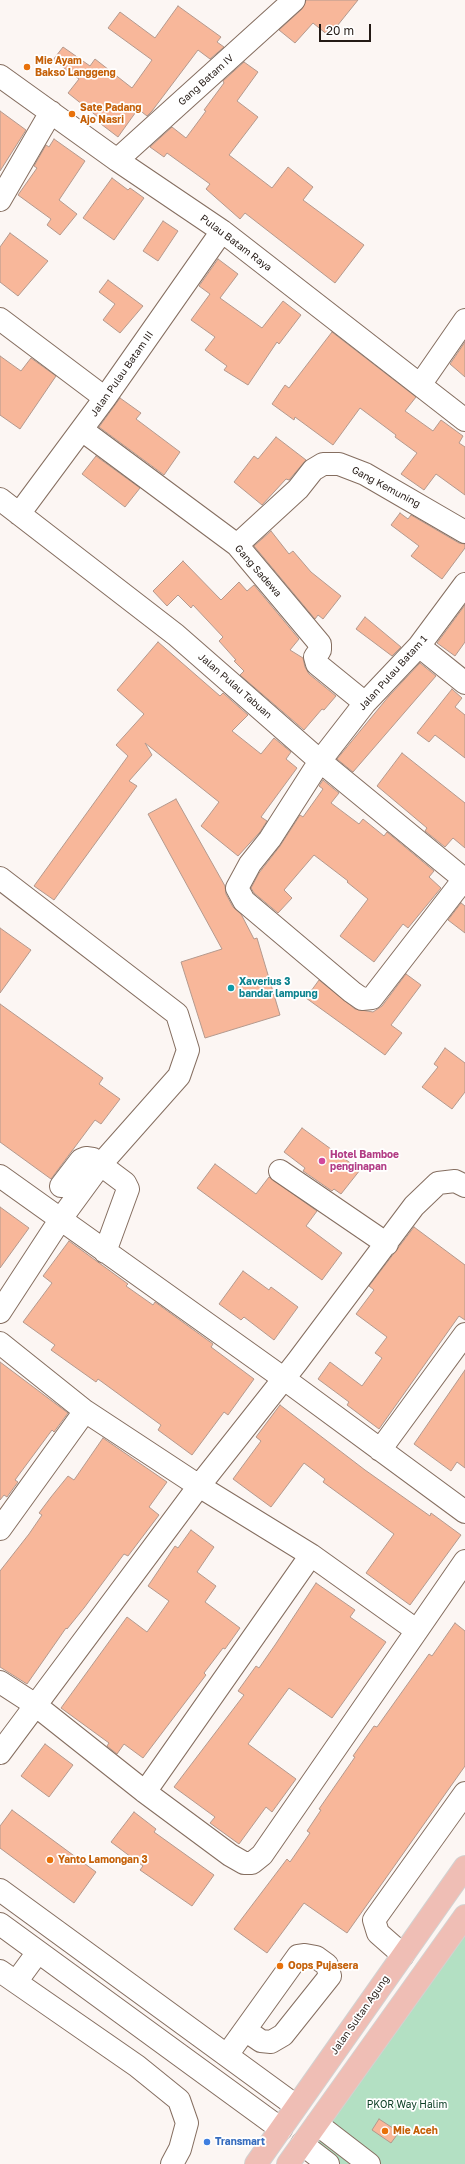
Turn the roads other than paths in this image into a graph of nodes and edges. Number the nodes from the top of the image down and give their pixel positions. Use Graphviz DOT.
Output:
graph roads {
  1 [pos="294,0"];
  2 [pos="0,76"];
  3 [pos="51,112"];
  4 [pos="117,160"];
  5 [pos="0,200"];
  6 [pos="222,231"];
  7 [pos="0,319"];
  8 [pos="465,320"];
  9 [pos="420,385"];
  10 [pos="105,398"];
  11 [pos="465,420"];
  12 [pos="82,430"];
  13 [pos="0,499"];
  14 [pos="19,514"];
  15 [pos="465,532"];
  16 [pos="237,545"];
  17 [pos="465,584"];
  18 [pos="419,646"];
  19 [pos="465,683"];
  20 [pos="364,703"];
  21 [pos="320,761"];
  22 [pos="0,878"];
  23 [pos="465,879"];
  24 [pos="101,1164"];
  25 [pos="280,1171"];
  26 [pos="0,1176"];
  27 [pos="61,1186"];
  28 [pos="465,1186"];
  29 [pos="60,1220"];
  30 [pos="387,1244"];
  31 [pos="105,1252"];
  32 [pos="0,1312"];
  33 [pos="465,1334"];
  34 [pos="0,1344"];
  35 [pos="283,1378"];
  36 [pos="85,1411"];
  37 [pos="380,1450"];
  38 [pos="199,1486"];
  39 [pos="465,1512"];
  40 [pos="0,1529"];
  41 [pos="311,1555"];
  42 [pos="465,1560"];
  43 [pos="416,1630"];
  44 [pos="0,1682"];
  45 [pos="34,1704"];
  46 [pos="0,1753"];
  47 [pos="145,1792"];
  48 [pos="465,1793"];
  49 [pos="465,1867"];
  50 [pos="0,1890"];
  51 [pos="465,1916"];
  52 [pos="0,1924"];
  53 [pos="38,1952"];
  54 [pos="403,1955"];
  55 [pos="8,1977"];
  56 [pos="245,2030"];
  57 [pos="158,2040"];
  58 [pos="227,2055"];
  59 [pos="137,2066"];
  60 [pos="296,2106"];
  61 [pos="317,2124"];
  62 [pos="281,2129"];
  63 [pos="302,2144"];
  64 [pos="172,2164"];
  65 [pos="256,2164"];
  66 [pos="288,2164"];
  67 [pos="328,2164"];
  68 [pos="369,2164"];
  1 -- 4 [label="street, Gang Batam IV"];
  2 -- 3 [label="street, Pulau Batam Raya"];
  3 -- 4 [label="street, Pulau Batam Raya"];
  3 -- 5 [label="street"];
  4 -- 6 [label="street, Pulau Batam Raya"];
  6 -- 9 [label="street, Pulau Batam Raya"];
  6 -- 10 [label="street, Jalan Pulau Batam III"];
  7 -- 10 [label="street"];
  8 -- 9 [label="street"];
  9 -- 11 [label="street, Pulau Batam Raya"];
  10 -- 12 [label="street, Jalan Pulau Batam III"];
  12 -- 14 [label="street, Jalan Pulau Batam III"];
  12 -- 16 [label="street, Gang Sadewa"];
  13 -- 14 [label="street, Jalan Pulau Tabuan"];
  14 -- 21 [label="street, Jalan Pulau Tabuan"];
  15 -- 16 [label="street, Gang Kemuning"];
  16 -- 20 [label="street, Gang Sadewa"];
  17 -- 18 [label="street, Jalan Pulau Batam 1"];
  18 -- 19 [label="street"];
  18 -- 20 [label="street, Jalan Pulau Batam 1"];
  20 -- 21 [label="street, Jalan Pulau Batam 1"];
  21 -- 23 [label="street, Jalan Pulau Tabuan"];
  21 -- 23 [label="street, Jalan Pulau Batam 1"];
  22 -- 24 [label="street"];
  24 -- 27 [label="street"];
  24 -- 29 [label="street"];
  24 -- 31 [label="street"];
  25 -- 30 [label="street"];
  26 -- 29 [label="street"];
  28 -- 30 [label="street"];
  29 -- 31 [label="street"];
  29 -- 32 [label="street"];
  30 -- 35 [label="street"];
  31 -- 35 [label="street"];
  33 -- 37 [label="street"];
  34 -- 36 [label="street"];
  35 -- 37 [label="street"];
  35 -- 38 [label="street"];
  36 -- 38 [label="street"];
  36 -- 40 [label="street"];
  37 -- 39 [label="street"];
  38 -- 41 [label="street"];
  38 -- 45 [label="street"];
  41 -- 43 [label="street"];
  41 -- 47 [label="street"];
  42 -- 43 [label="street"];
  43 -- 47 [label="street"];
  44 -- 45 [label="street"];
  45 -- 46 [label="street"];
  45 -- 47 [label="street"];
  48 -- 54 [label="street"];
  49 -- 54 [label="main road, Jalan Sultan Agung"];
  50 -- 58 [label="street"];
  51 -- 61 [label="main road"];
  52 -- 53 [label="street"];
  53 -- 55 [label="street"];
  53 -- 57 [label="street"];
  54 -- 60 [label="main road, Jalan Sultan Agung"];
  55 -- 59 [label="street"];
  56 -- 58 [label="street"];
  57 -- 59 [label="street"];
  57 -- 62 [label="street"];
  58 -- 60 [label="street"];
  59 -- 64 [label="street"];
  60 -- 62 [label="main road, Jalan Sultan Agung"];
  61 -- 63 [label="main road"];
  61 -- 68 [label="street"];
  62 -- 65 [label="main road, Jalan Sultan Agung"];
  63 -- 66 [label="main road"];
  63 -- 67 [label="street"];
}
